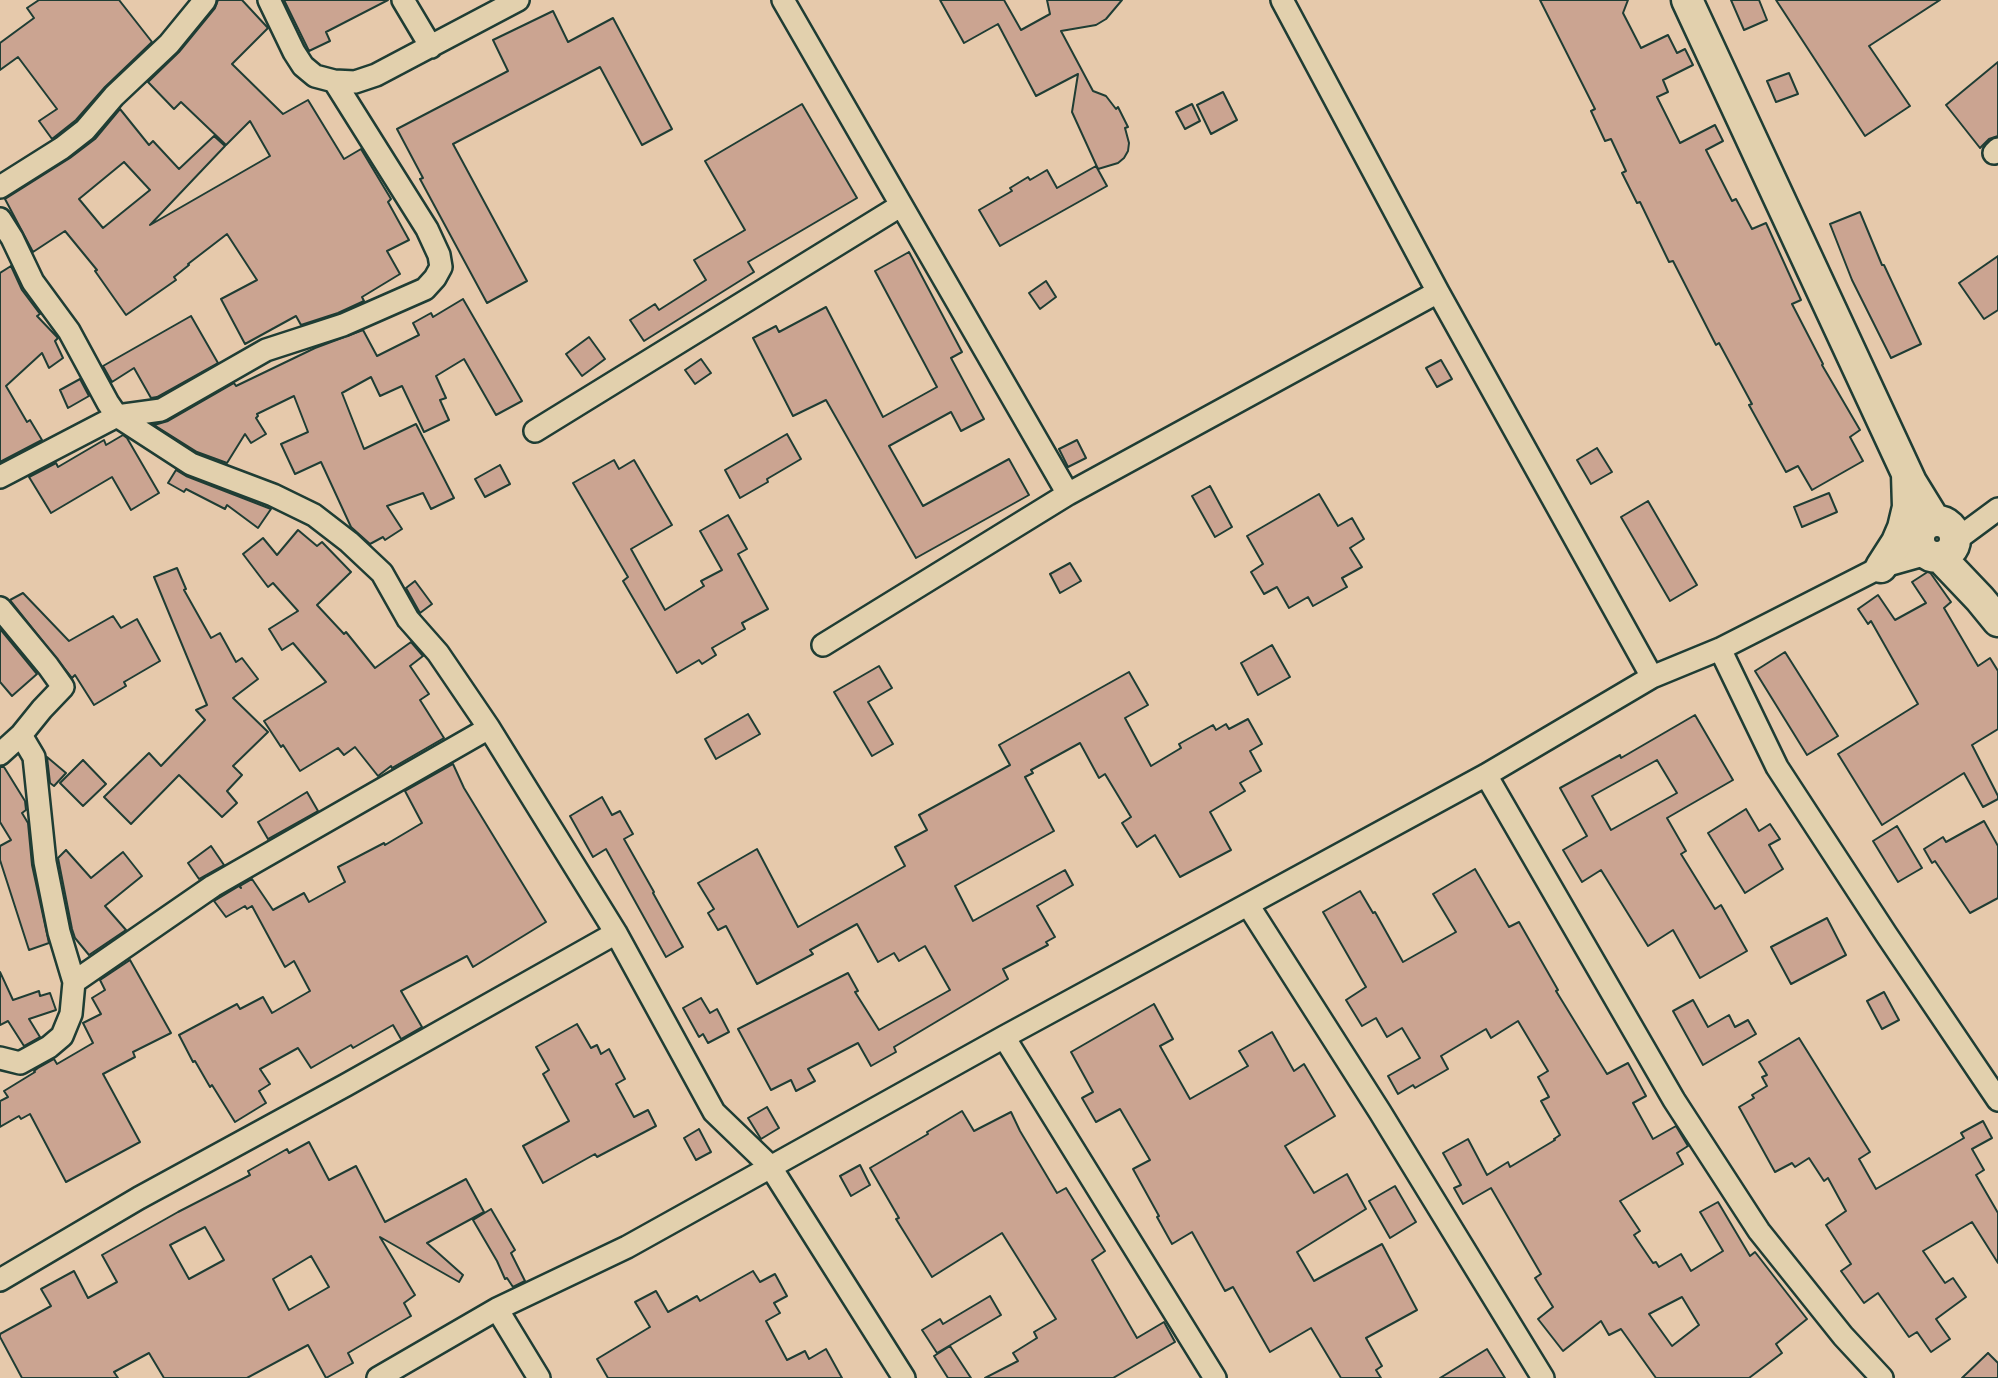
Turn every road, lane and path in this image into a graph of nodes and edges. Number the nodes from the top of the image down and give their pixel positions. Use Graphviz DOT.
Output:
graph roads {
  1 [pos="205,0"];
  2 [pos="269,0"];
  3 [pos="404,0"];
  4 [pos="518,0"];
  5 [pos="783,0"];
  6 [pos="1282,0"];
  7 [pos="1687,0"];
  8 [pos="430,47"];
  9 [pos="334,80"];
  10 [pos="0,187"];
  11 [pos="900,206"];
  12 [pos="0,219"];
  13 [pos="1438,292"];
  14 [pos="117,416"];
  15 [pos="535,431"];
  16 [pos="0,477"];
  17 [pos="1909,478"];
  18 [pos="1068,494"];
  19 [pos="1996,510"];
  20 [pos="1938,539"];
  21 [pos="1883,566"];
  22 [pos="0,608"];
  23 [pos="1998,621"];
  24 [pos="823,645"];
  25 [pos="1720,649"];
  26 [pos="1652,677"];
  27 [pos="489,728"];
  28 [pos="21,735"];
  29 [pos="0,754"];
  30 [pos="1486,775"];
  31 [pos="1248,905"];
  32 [pos="616,933"];
  33 [pos="74,982"];
  34 [pos="1004,1037"];
  35 [pos="0,1058"];
  36 [pos="1998,1100"];
  37 [pos="770,1166"];
  38 [pos="0,1280"];
  39 [pos="497,1309"];
  40 [pos="378,1378"];
  41 [pos="539,1378"];
  42 [pos="904,1378"];
  43 [pos="1215,1378"];
  44 [pos="1543,1378"];
  45 [pos="1882,1378"];
  1 -- 10 [label="street"];
  2 -- 9 [label="street"];
  3 -- 8 [label="street"];
  4 -- 8 [label="street"];
  5 -- 11 [label="street"];
  6 -- 13 [label="street"];
  7 -- 17 [label="street"];
  8 -- 9 [label="street"];
  9 -- 14 [label="street"];
  11 -- 15 [label="street"];
  11 -- 18 [label="street"];
  12 -- 14 [label="street"];
  13 -- 18 [label="street"];
  13 -- 26 [label="street"];
  14 -- 16 [label="street"];
  14 -- 27 [label="street"];
  17 -- 20 [label="street"];
  17 -- 21 [label="street"];
  18 -- 24 [label="street"];
  19 -- 20 [label="street"];
  20 -- 21 [label="street"];
  20 -- 23 [label="street"];
  21 -- 25 [label="street"];
  22 -- 28 [label="street"];
  25 -- 26 [label="street"];
  25 -- 36 [label="street"];
  26 -- 30 [label="street"];
  27 -- 32 [label="street"];
  27 -- 33 [label="street"];
  28 -- 29 [label="street"];
  28 -- 33 [label="street"];
  30 -- 31 [label="street"];
  30 -- 45 [label="street"];
  31 -- 34 [label="street"];
  31 -- 44 [label="street"];
  32 -- 37 [label="street"];
  32 -- 38 [label="street"];
  33 -- 35 [label="street"];
  34 -- 37 [label="street"];
  34 -- 43 [label="street"];
  37 -- 39 [label="street"];
  37 -- 42 [label="street"];
  39 -- 40 [label="street"];
  39 -- 41 [label="street"];
}
